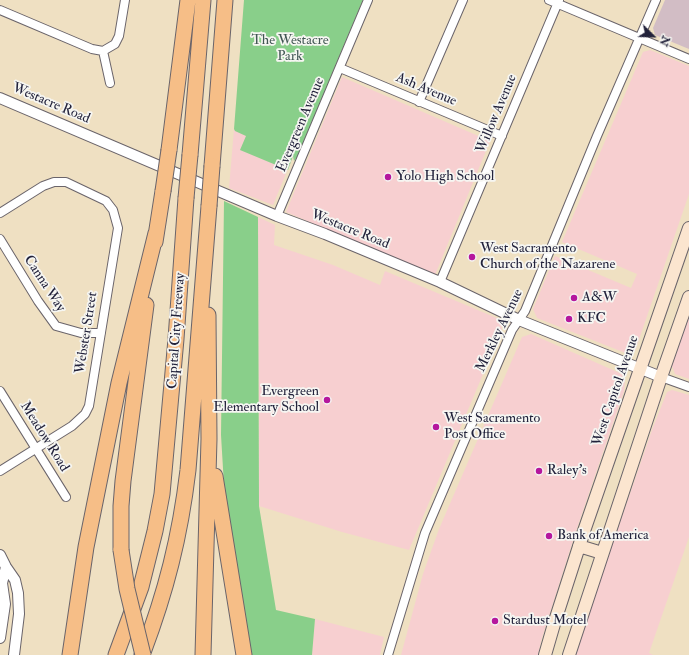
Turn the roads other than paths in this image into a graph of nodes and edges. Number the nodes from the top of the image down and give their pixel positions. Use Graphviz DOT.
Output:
graph roads {
  1 [pos="125,0"];
  2 [pos="188,0"];
  3 [pos="202,0"];
  4 [pos="225,0"];
  5 [pos="368,0"];
  6 [pos="463,0"];
  7 [pos="549,0"];
  8 [pos="656,0"];
  9 [pos="559,2"];
  10 [pos="0,10"];
  11 [pos="640,38"];
  12 [pos="103,51"];
  13 [pos="689,59"];
  14 [pos="340,68"];
  15 [pos="110,83"];
  16 [pos="0,98"];
  17 [pos="419,102"];
  18 [pos="502,136"];
  19 [pos="209,206"];
  20 [pos="0,213"];
  21 [pos="277,216"];
  22 [pos="689,228"];
  23 [pos="156,233"];
  24 [pos="0,238"];
  25 [pos="440,282"];
  26 [pos="689,297"];
  27 [pos="519,320"];
  28 [pos="101,333"];
  29 [pos="640,369"];
  30 [pos="661,377"];
  31 [pos="689,387"];
  32 [pos="0,390"];
  33 [pos="209,439"];
  34 [pos="36,449"];
  35 [pos="0,471"];
  36 [pos="66,497"];
  37 [pos="579,546"];
  38 [pos="602,553"];
  39 [pos="0,555"];
  40 [pos="6,567"];
  41 [pos="0,638"];
  42 [pos="14,655"];
  43 [pos="70,655"];
  44 [pos="116,655"];
  45 [pos="142,655"];
  46 [pos="203,655"];
  47 [pos="244,655"];
  48 [pos="388,655"];
  49 [pos="545,655"];
  50 [pos="569,655"];
  1 -- 12 [label="street"];
  2 -- 23 [label="highway, bridge"];
  3 -- 44 [label="highway, Capital City Freeway, bridge"];
  4 -- 19 [label="highway, Capital City Freeway, bridge"];
  5 -- 14 [label="street, Evergreen Avenue"];
  6 -- 17 [label="street"];
  7 -- 9 [label="street"];
  8 -- 11 [label="street, Merkley Avenue"];
  9 -- 11 [label="street"];
  9 -- 18 [label="street, Willow Avenue"];
  10 -- 12 [label="street"];
  11 -- 13 [label="street"];
  11 -- 27 [label="street, Merkley Avenue"];
  12 -- 15 [label="street"];
  14 -- 17 [label="street, Ash Avenue"];
  14 -- 21 [label="street, Evergreen Avenue"];
  16 -- 21 [label="street, Westacre Road"];
  17 -- 18 [label="street, Ash Avenue"];
  18 -- 25 [label="street, Willow Avenue"];
  19 -- 33 [label="highway"];
  19 -- 45 [label="highway, Capital City Freeway"];
  20 -- 28 [label="street, Webster Street"];
  21 -- 25 [label="street, Westacre Road"];
  22 -- 29 [label="main road, West Capitol Avenue"];
  23 -- 43 [label="highway"];
  23 -- 45 [label="highway, bridge"];
  24 -- 28 [label="street, Canna Way"];
  25 -- 27 [label="street, Westacre Road"];
  26 -- 30 [label="main road"];
  27 -- 29 [label="street, Westacre Road"];
  27 -- 48 [label="street, Merkley Avenue"];
  28 -- 34 [label="street, Webster Street"];
  29 -- 30 [label="street, Westacre Road"];
  29 -- 37 [label="main road, West Capitol Avenue"];
  30 -- 31 [label="street, Westacre Road"];
  30 -- 38 [label="main road"];
  32 -- 34 [label="street, Meadow Road"];
  33 -- 46 [label="highway"];
  33 -- 47 [label="highway"];
  34 -- 35 [label="street, Webster Street"];
  34 -- 36 [label="street, Meadow Road"];
  37 -- 38 [label="main road"];
  37 -- 49 [label="main road, West Capitol Avenue"];
  38 -- 50 [label="main road"];
  39 -- 40 [label="street"];
  40 -- 41 [label="street"];
  40 -- 42 [label="street"];
}
